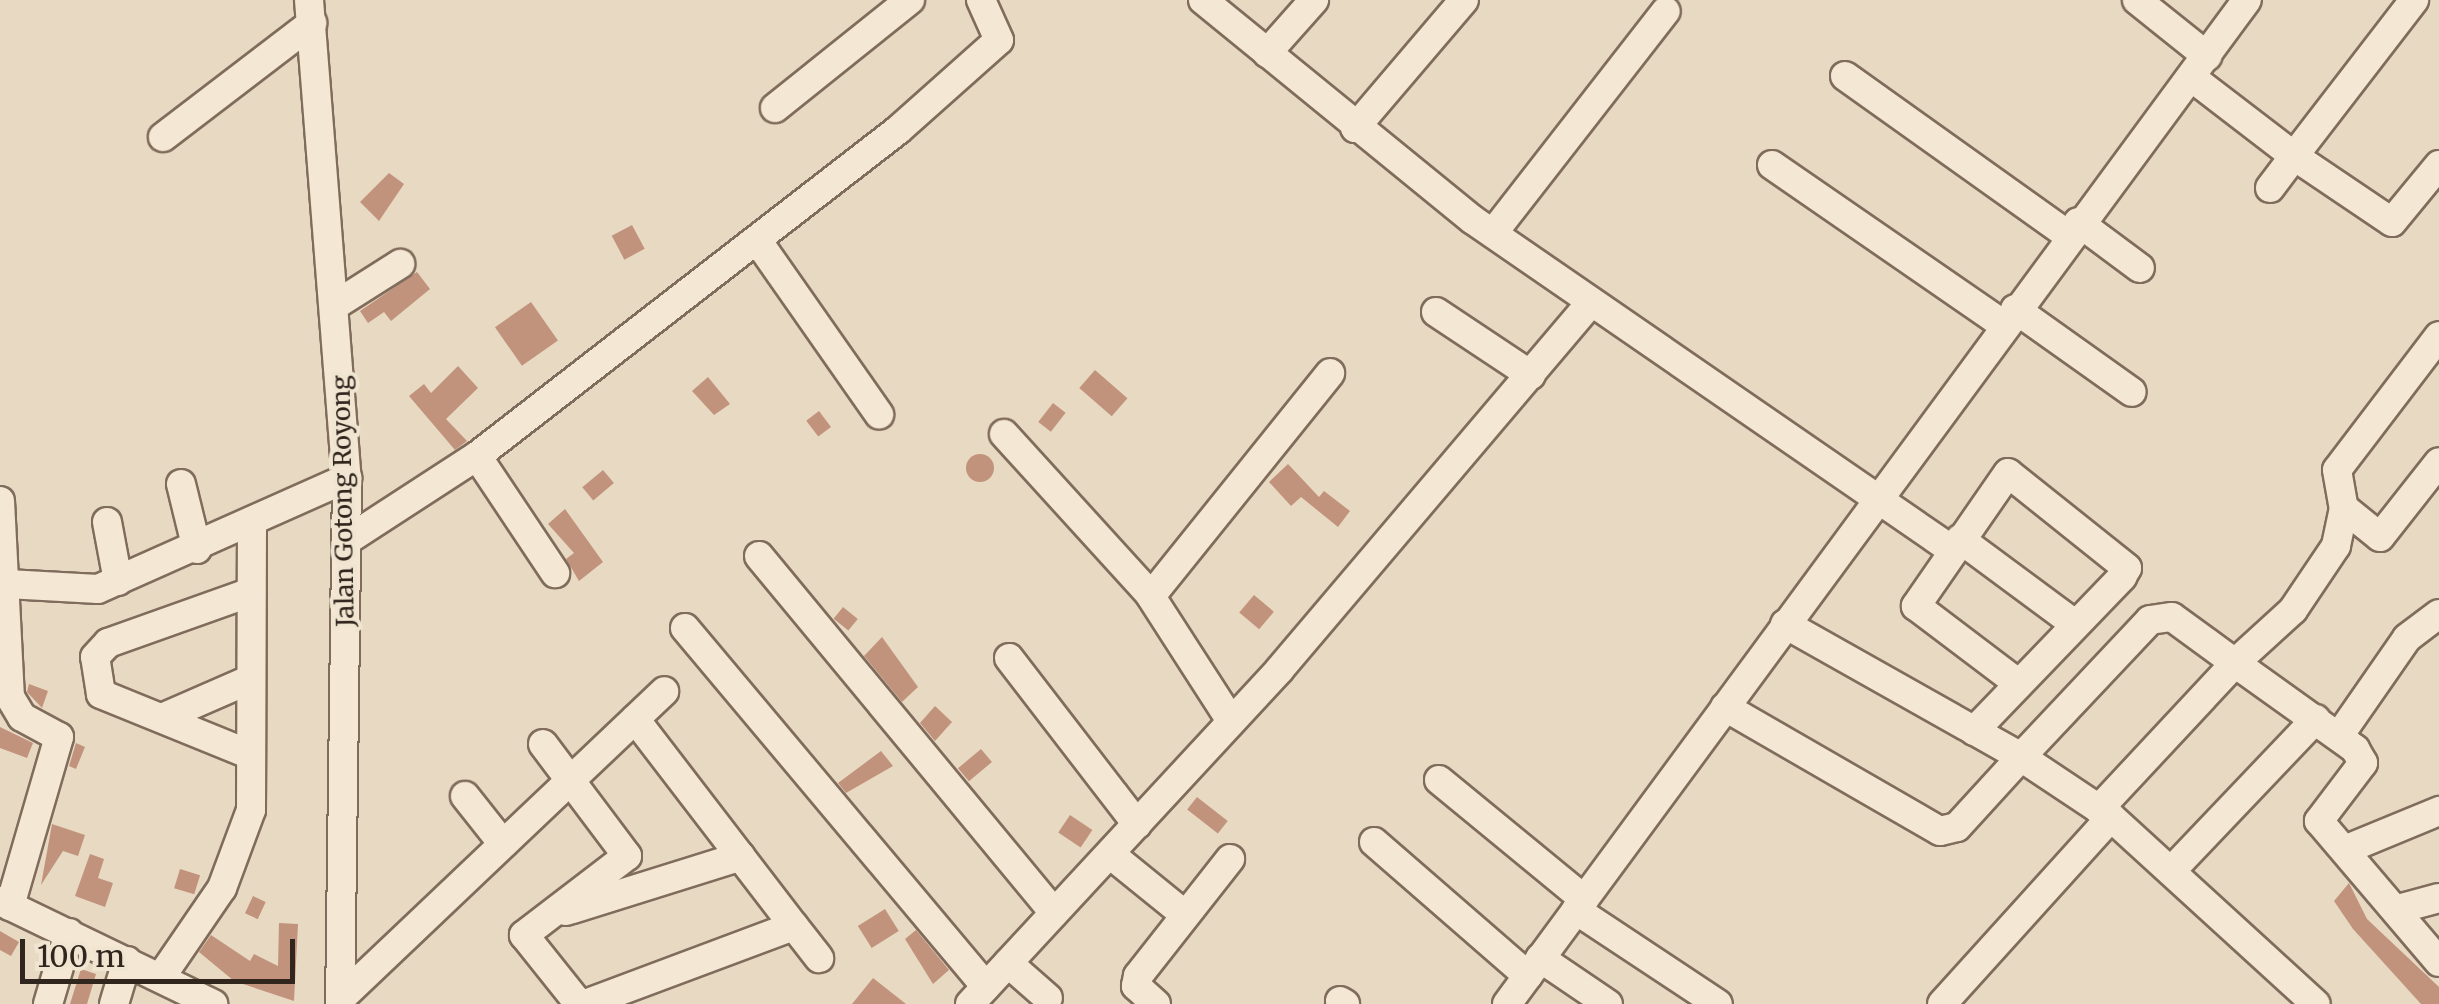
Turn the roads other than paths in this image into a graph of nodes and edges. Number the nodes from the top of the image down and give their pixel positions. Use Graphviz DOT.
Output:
graph roads {
  1 [pos="910,0"];
  2 [pos="982,0"];
  3 [pos="1204,0"];
  4 [pos="1314,0"];
  5 [pos="1464,0"];
  6 [pos="2136,0"];
  7 [pos="2247,0"];
  8 [pos="2414,0"];
  9 [pos="1666,11"];
  10 [pos="310,12"];
  11 [pos="1267,53"];
  12 [pos="2199,66"];
  13 [pos="1846,76"];
  14 [pos="776,108"];
  15 [pos="1355,128"];
  16 [pos="164,137"];
  17 [pos="2294,156"];
  18 [pos="1772,165"];
  19 [pos="2439,165"];
  20 [pos="2270,188"];
  21 [pos="2074,229"];
  22 [pos="1493,234"];
  23 [pos="756,240"];
  24 [pos="400,264"];
  25 [pos="2140,268"];
  26 [pos="1591,302"];
  27 [pos="337,304"];
  28 [pos="1436,312"];
  29 [pos="2009,317"];
  30 [pos="2439,336"];
  31 [pos="1330,373"];
  32 [pos="1531,374"];
  33 [pos="2132,392"];
  34 [pos="880,414"];
  35 [pos="1004,434"];
  36 [pos="477,456"];
  37 [pos="2439,462"];
  38 [pos="347,478"];
  39 [pos="181,484"];
  40 [pos="1877,498"];
  41 [pos="0,501"];
  42 [pos="2344,508"];
  43 [pos="107,522"];
  44 [pos="252,524"];
  45 [pos="346,541"];
  46 [pos="1956,545"];
  47 [pos="197,548"];
  48 [pos="759,556"];
  49 [pos="555,573"];
  50 [pos="118,581"];
  51 [pos="7,584"];
  52 [pos="252,592"];
  53 [pos="1151,596"];
  54 [pos="2439,614"];
  55 [pos="1785,624"];
  56 [pos="2075,624"];
  57 [pos="684,628"];
  58 [pos="1009,658"];
  59 [pos="2235,664"];
  60 [pos="251,680"];
  61 [pos="2018,684"];
  62 [pos="664,691"];
  63 [pos="1724,706"];
  64 [pos="164,717"];
  65 [pos="634,718"];
  66 [pos="1231,722"];
  67 [pos="2327,727"];
  68 [pos="1974,730"];
  69 [pos="543,744"];
  70 [pos="251,754"];
  71 [pos="2021,757"];
  72 [pos="571,778"];
  73 [pos="1439,780"];
  74 [pos="465,796"];
  75 [pos="2439,811"];
  76 [pos="2105,813"];
  77 [pos="1138,824"];
  78 [pos="1374,842"];
  79 [pos="503,844"];
  80 [pos="2347,850"];
  81 [pos="1110,854"];
  82 [pos="628,856"];
  83 [pos="740,856"];
  84 [pos="1230,860"];
  85 [pos="2173,869"];
  86 [pos="649,885"];
  87 [pos="2439,898"];
  88 [pos="5,904"];
  89 [pos="1580,904"];
  90 [pos="2398,909"];
  91 [pos="1054,914"];
  92 [pos="1184,914"];
  93 [pos="542,918"];
  94 [pos="794,926"];
  95 [pos="69,933"];
  96 [pos="819,958"];
  97 [pos="126,961"];
  98 [pos="2439,962"];
  99 [pos="1008,963"];
  100 [pos="1534,967"];
  101 [pos="161,977"];
  102 [pos="978,995"];
  103 [pos="1682,995"];
  104 [pos="1048,998"];
  105 [pos="340,1002"];
  106 [pos="2308,1002"];
  107 [pos="48,1004"];
  108 [pos="114,1004"];
  109 [pos="213,1004"];
  110 [pos="582,1004"];
  111 [pos="1156,1004"];
  112 [pos="1507,1004"];
  113 [pos="1608,1004"];
  114 [pos="1718,1004"];
  115 [pos="1942,1004"];
  1 -- 14 [label="street"];
  2 -- 23 [label="street"];
  3 -- 11 [label="street"];
  4 -- 11 [label="street"];
  5 -- 15 [label="street"];
  6 -- 12 [label="street"];
  7 -- 12 [label="street"];
  8 -- 17 [label="street"];
  9 -- 22 [label="street"];
  10 -- 16 [label="street"];
  10 -- 27 [label="street, Jalan Gotong Royong"];
  11 -- 15 [label="street"];
  12 -- 17 [label="street"];
  12 -- 21 [label="street"];
  13 -- 21 [label="street"];
  15 -- 22 [label="street"];
  17 -- 19 [label="street"];
  17 -- 20 [label="street"];
  18 -- 29 [label="street"];
  21 -- 25 [label="street"];
  21 -- 29 [label="street"];
  22 -- 26 [label="street"];
  23 -- 34 [label="street"];
  23 -- 36 [label="street"];
  24 -- 27 [label="street"];
  26 -- 32 [label="street"];
  26 -- 40 [label="street"];
  27 -- 38 [label="street, Jalan Gotong Royong"];
  28 -- 32 [label="street"];
  29 -- 33 [label="street"];
  29 -- 40 [label="street"];
  30 -- 42 [label="street"];
  31 -- 53 [label="street"];
  32 -- 66 [label="street"];
  35 -- 53 [label="street"];
  36 -- 45 [label="street"];
  36 -- 49 [label="street"];
  37 -- 42 [label="street"];
  38 -- 44 [label="street"];
  38 -- 45 [label="street, Jalan Gotong Royong"];
  39 -- 47 [label="street"];
  40 -- 46 [label="street"];
  40 -- 55 [label="street"];
  41 -- 51 [label="street"];
  42 -- 59 [label="street"];
  43 -- 50 [label="street"];
  44 -- 47 [label="street"];
  44 -- 52 [label="street"];
  45 -- 105 [label="street, Jalan Gotong Royong"];
  46 -- 56 [label="street"];
  46 -- 56 [label="street"];
  46 -- 61 [label="street"];
  47 -- 50 [label="street"];
  48 -- 91 [label="street"];
  50 -- 51 [label="street"];
  51 -- 88 [label="street"];
  52 -- 60 [label="street"];
  52 -- 64 [label="street"];
  53 -- 66 [label="street"];
  54 -- 67 [label="street"];
  55 -- 63 [label="street"];
  55 -- 68 [label="street"];
  56 -- 61 [label="street"];
  57 -- 102 [label="street"];
  58 -- 77 [label="street"];
  59 -- 67 [label="street"];
  59 -- 71 [label="street"];
  59 -- 76 [label="street"];
  60 -- 64 [label="street"];
  60 -- 70 [label="street"];
  61 -- 68 [label="street"];
  62 -- 65 [label="street"];
  63 -- 71 [label="street"];
  63 -- 89 [label="street"];
  64 -- 70 [label="street"];
  65 -- 72 [label="street"];
  65 -- 83 [label="street"];
  66 -- 77 [label="street"];
  67 -- 80 [label="street"];
  67 -- 85 [label="street"];
  68 -- 71 [label="street"];
  69 -- 72 [label="street"];
  70 -- 101 [label="street"];
  71 -- 76 [label="street"];
  72 -- 79 [label="street"];
  72 -- 82 [label="street"];
  73 -- 89 [label="street"];
  74 -- 79 [label="street"];
  75 -- 80 [label="street"];
  76 -- 85 [label="street"];
  76 -- 115 [label="street"];
  77 -- 81 [label="street"];
  78 -- 100 [label="street"];
  79 -- 105 [label="street"];
  80 -- 90 [label="street"];
  81 -- 91 [label="street"];
  81 -- 92 [label="street"];
  82 -- 86 [label="street"];
  82 -- 93 [label="street"];
  83 -- 86 [label="street"];
  83 -- 94 [label="street"];
  84 -- 92 [label="street"];
  85 -- 106 [label="street"];
  86 -- 93 [label="street"];
  87 -- 90 [label="street"];
  88 -- 95 [label="street"];
  89 -- 100 [label="street"];
  89 -- 103 [label="street"];
  90 -- 98 [label="street"];
  91 -- 99 [label="street"];
  92 -- 111 [label="street"];
  93 -- 110 [label="street"];
  94 -- 96 [label="street"];
  94 -- 110 [label="street"];
  95 -- 97 [label="street"];
  95 -- 107 [label="street"];
  97 -- 101 [label="street"];
  97 -- 108 [label="street"];
  99 -- 102 [label="street"];
  99 -- 104 [label="street"];
  100 -- 112 [label="street"];
  100 -- 113 [label="street"];
  101 -- 109 [label="street"];
  103 -- 114 [label="street"];
}
